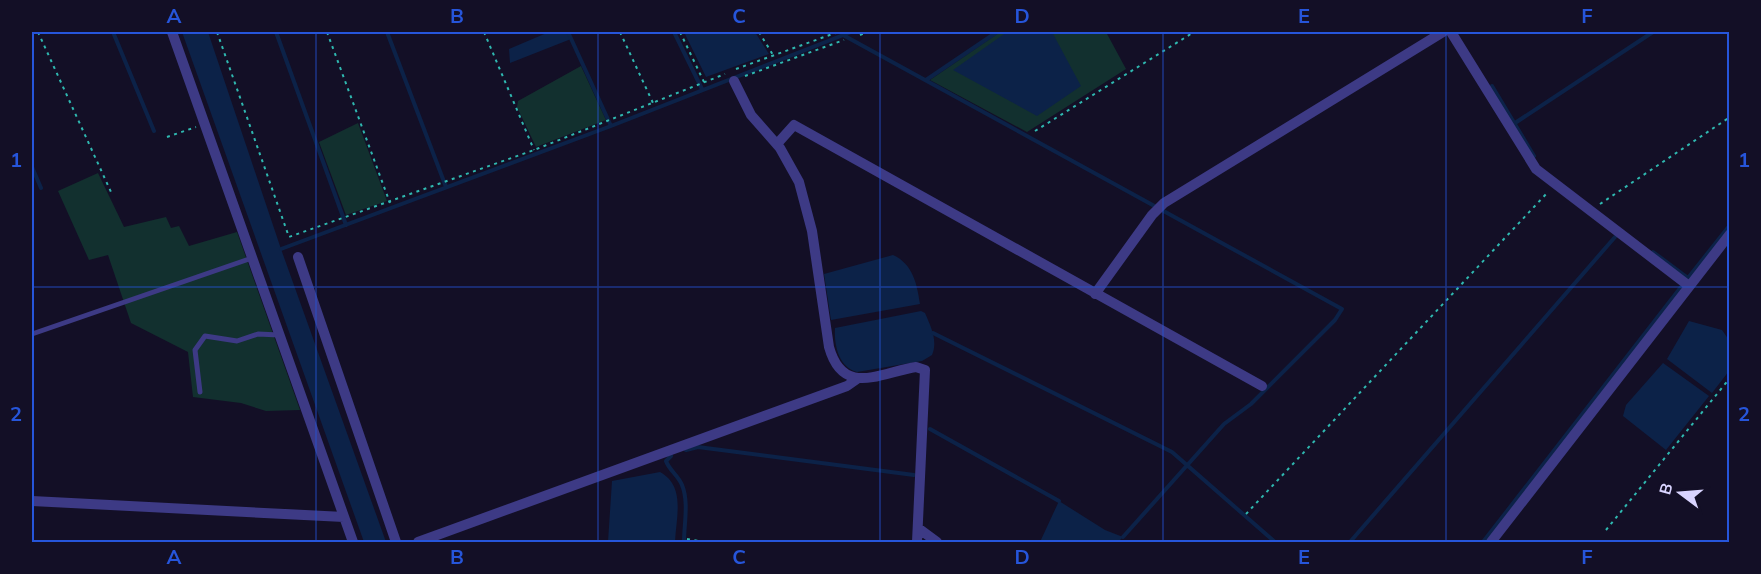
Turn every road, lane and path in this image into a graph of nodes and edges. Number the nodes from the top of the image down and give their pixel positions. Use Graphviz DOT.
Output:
graph roads {
  1 [pos="38,32"];
  2 [pos="172,32"];
  3 [pos="217,32"];
  4 [pos="327,32"];
  5 [pos="484,32"];
  6 [pos="620,32"];
  7 [pos="680,32"];
  8 [pos="759,32"];
  9 [pos="838,32"];
  10 [pos="867,32"];
  11 [pos="1194,32"];
  12 [pos="1443,32"];
  13 [pos="1450,32"];
  14 [pos="860,34"];
  15 [pos="843,40"];
  16 [pos="773,55"];
  17 [pos="734,81"];
  18 [pos="704,82"];
  19 [pos="653,103"];
  20 [pos="1730,117"];
  21 [pos="206,124"];
  22 [pos="1035,131"];
  23 [pos="167,137"];
  24 [pos="777,144"];
  25 [pos="534,150"];
  26 [pos="1554,185"];
  27 [pos="111,192"];
  28 [pos="390,203"];
  29 [pos="1589,212"];
  30 [pos="1730,234"];
  31 [pos="252,258"];
  32 [pos="298,258"];
  33 [pos="1689,286"];
  34 [pos="1095,294"];
  35 [pos="32,334"];
  36 [pos="279,335"];
  37 [pos="1730,378"];
  38 [pos="857,379"];
  39 [pos="1262,386"];
  40 [pos="200,392"];
  41 [pos="32,501"];
  42 [pos="1246,514"];
  43 [pos="344,517"];
  44 [pos="918,528"];
  45 [pos="1606,530"];
  46 [pos="687,539"];
  47 [pos="353,543"];
  48 [pos="396,543"];
  49 [pos="418,543"];
  50 [pos="704,543"];
  51 [pos="917,543"];
  52 [pos="937,543"];
  53 [pos="1491,543"];
  1 -- 27 [label="path"];
  2 -- 21 [label="street"];
  3 -- 28 [label="path"];
  4 -- 28 [label="path"];
  5 -- 25 [label="path"];
  6 -- 19 [label="path"];
  7 -- 18 [label="path"];
  8 -- 16 [label="path"];
  9 -- 16 [label="path"];
  10 -- 14 [label="path"];
  11 -- 22 [label="path"];
  12 -- 34 [label="street"];
  13 -- 26 [label="street"];
  15 -- 17 [label="path"];
  16 -- 18 [label="path"];
  17 -- 24 [label="street"];
  18 -- 19 [label="path"];
  19 -- 25 [label="path"];
  20 -- 29 [label="path"];
  21 -- 23 [label="path"];
  21 -- 31 [label="street"];
  24 -- 34 [label="street"];
  24 -- 38 [label="street"];
  25 -- 28 [label="path"];
  26 -- 29 [label="street"];
  26 -- 42 [label="path"];
  29 -- 33 [label="street"];
  30 -- 33 [label="street"];
  31 -- 35 [label="lane"];
  31 -- 36 [label="street"];
  32 -- 48 [label="street"];
  33 -- 53 [label="street"];
  34 -- 39 [label="street"];
  36 -- 40 [label="lane"];
  36 -- 43 [label="street"];
  37 -- 45 [label="path"];
  38 -- 44 [label="street"];
  38 -- 49 [label="street"];
  41 -- 43 [label="street"];
  43 -- 47 [label="street"];
  44 -- 51 [label="street"];
  44 -- 52 [label="street"];
  46 -- 50 [label="path"];
}
